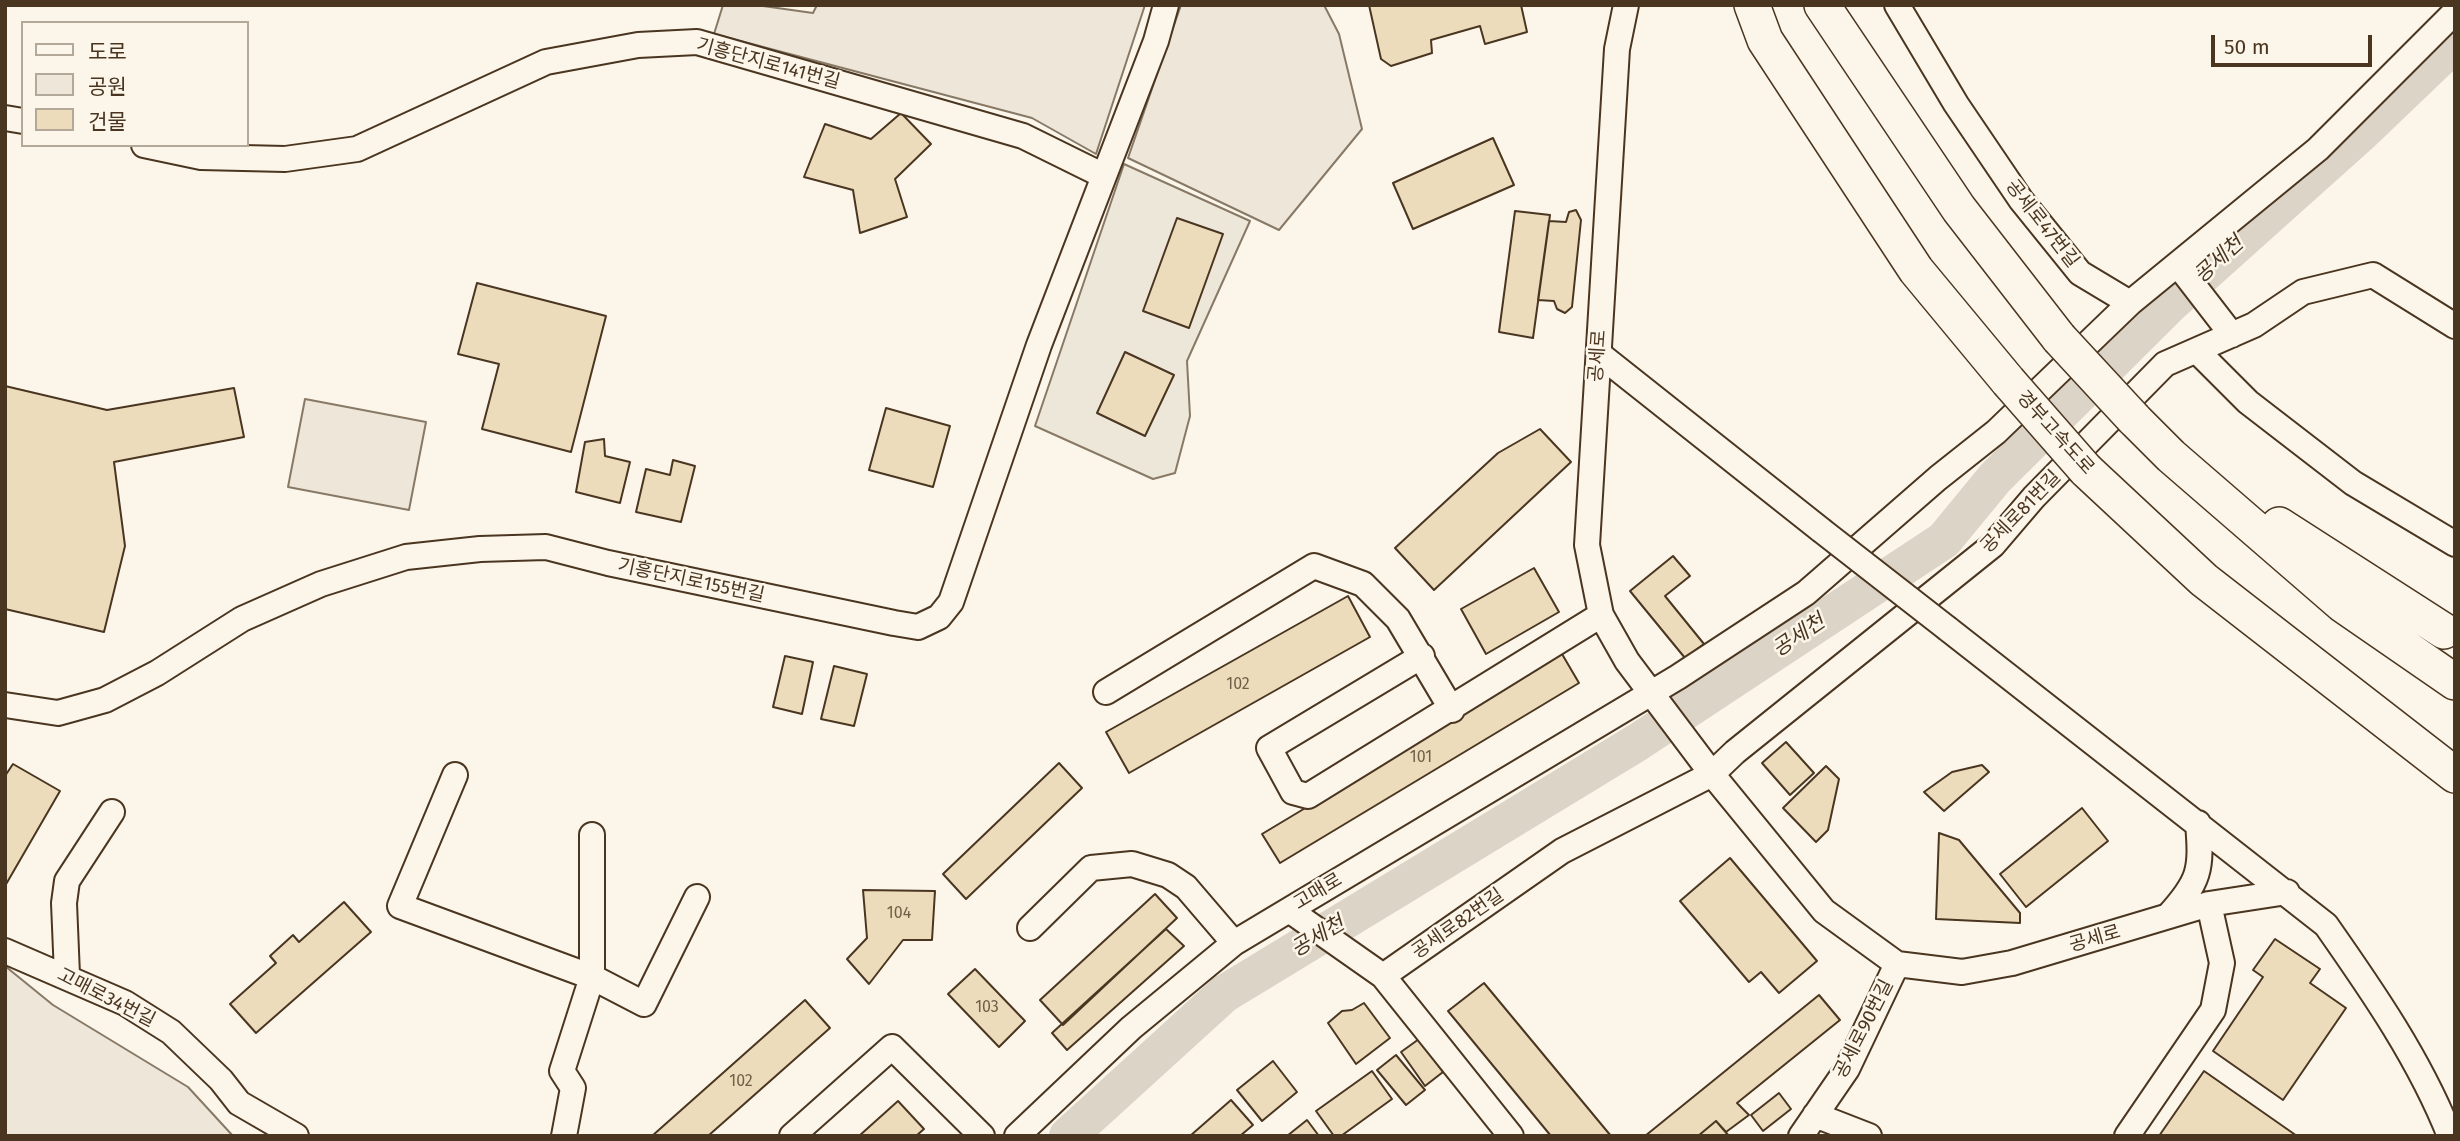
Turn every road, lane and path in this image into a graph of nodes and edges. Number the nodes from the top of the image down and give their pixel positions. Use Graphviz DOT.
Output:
graph roads {
  1 [pos="1166,5"];
  2 [pos="1626,5"];
  3 [pos="1752,5"];
  4 [pos="1822,5"];
  5 [pos="1897,5"];
  6 [pos="2455,12"];
  7 [pos="154,147"];
  8 [pos="1104,176"];
  9 [pos="2179,266"];
  10 [pos="2130,303"];
  11 [pos="2455,326"];
  12 [pos="2231,335"];
  13 [pos="2197,351"];
  14 [pos="1599,354"];
  15 [pos="2172,456"];
  16 [pos="2455,544"];
  17 [pos="1601,615"];
  18 [pos="2444,631"];
  19 [pos="1422,656"];
  20 [pos="2455,682"];
  21 [pos="1106,692"];
  22 [pos="1651,692"];
  23 [pos="5,705"];
  24 [pos="1452,710"];
  25 [pos="1712,774"];
  26 [pos="455,775"];
  27 [pos="2455,775"];
  28 [pos="112,811"];
  29 [pos="2198,823"];
  30 [pos="592,835"];
  31 [pos="2287,892"];
  32 [pos="697,897"];
  33 [pos="2209,904"];
  34 [pos="1289,910"];
  35 [pos="2167,917"];
  36 [pos="1030,928"];
  37 [pos="1234,943"];
  38 [pos="5,951"];
  39 [pos="1897,964"];
  40 [pos="67,975"];
  41 [pos="1383,976"];
  42 [pos="592,977"];
  43 [pos="1815,1115"];
  44 [pos="296,1136"];
  45 [pos="564,1136"];
  46 [pos="792,1136"];
  47 [pos="982,1136"];
  48 [pos="1017,1136"];
  49 [pos="1511,1136"];
  50 [pos="1801,1136"];
  51 [pos="1869,1136"];
  52 [pos="2127,1136"];
  53 [pos="2450,1136"];
  1 -- 8 [label="street, 기흥단지로155번길"];
  2 -- 14 [label="street, 공세로"];
  3 -- 27 [label="highway, 경부고속도로, bridge"];
  4 -- 15 [label="highway, bridge"];
  5 -- 10 [label="street, 공세로47번길"];
  6 -- 9 [label="street"];
  7 -- 8 [label="street, 기흥단지로141번길"];
  8 -- 23 [label="street, 기흥단지로155번길"];
  9 -- 10 [label="street"];
  9 -- 12 [label="street"];
  10 -- 22 [label="street, 고매로"];
  11 -- 12 [label="street, 공세로81번길"];
  12 -- 13 [label="street, 공세로81번길"];
  13 -- 16 [label="street"];
  13 -- 25 [label="street, 공세로81번길"];
  14 -- 17 [label="street, 공세로"];
  14 -- 29 [label="street, bridge"];
  15 -- 18 [label="highway"];
  15 -- 20 [label="highway"];
  17 -- 22 [label="street, 공세로"];
  17 -- 24 [label="street"];
  19 -- 21 [label="street"];
  19 -- 24 [label="street"];
  19 -- 24 [label="street"];
  22 -- 25 [label="street, 공세로"];
  22 -- 34 [label="street, 고매로"];
  25 -- 39 [label="street, 공세로"];
  25 -- 41 [label="street, 공세로82번길"];
  26 -- 42 [label="street"];
  28 -- 40 [label="street"];
  29 -- 31 [label="street"];
  29 -- 35 [label="street"];
  30 -- 42 [label="street"];
  31 -- 33 [label="street, 공세로"];
  31 -- 53 [label="street"];
  32 -- 42 [label="street"];
  33 -- 35 [label="street, 공세로"];
  33 -- 52 [label="street"];
  34 -- 37 [label="street, 고매로"];
  34 -- 41 [label="street"];
  35 -- 39 [label="street, 공세로"];
  36 -- 37 [label="street"];
  37 -- 48 [label="street, 고매로"];
  38 -- 40 [label="street, 고매로34번길"];
  39 -- 43 [label="street, 공세로90번길"];
  40 -- 44 [label="street, 고매로34번길"];
  41 -- 49 [label="street"];
  42 -- 45 [label="street"];
  43 -- 50 [label="street, 공세로90번길"];
  43 -- 51 [label="street"];
  46 -- 47 [label="street"];
}
